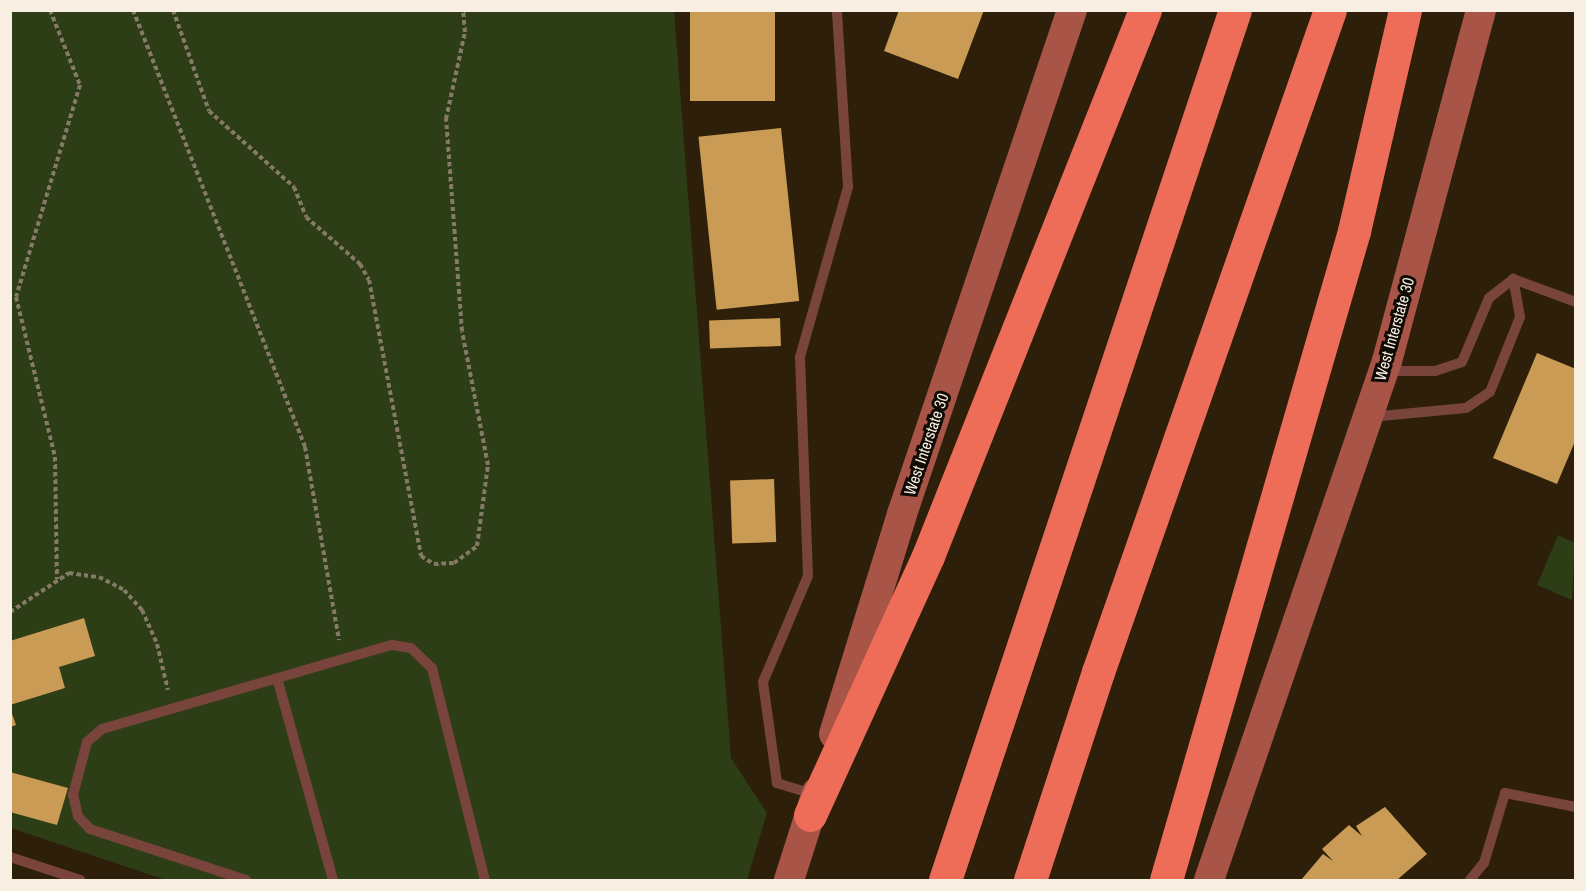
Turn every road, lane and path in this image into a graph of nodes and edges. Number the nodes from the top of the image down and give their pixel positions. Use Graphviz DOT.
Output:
graph roads {
  1 [pos="50,10"];
  2 [pos="133,10"];
  3 [pos="173,10"];
  4 [pos="463,10"];
  5 [pos="837,10"];
  6 [pos="1072,10"];
  7 [pos="1145,10"];
  8 [pos="1234,10"];
  9 [pos="1330,10"];
  10 [pos="1405,10"];
  11 [pos="1481,10"];
  12 [pos="1513,279"];
  13 [pos="1575,302"];
  14 [pos="1383,371"];
  15 [pos="1367,417"];
  16 [pos="57,579"];
  17 [pos="10,612"];
  18 [pos="342,659"];
  19 [pos="277,678"];
  20 [pos="172,709"];
  21 [pos="813,805"];
  22 [pos="1575,807"];
  23 [pos="10,857"];
  24 [pos="80,880"];
  25 [pos="246,880"];
  26 [pos="333,880"];
  27 [pos="485,880"];
  28 [pos="789,880"];
  29 [pos="945,880"];
  30 [pos="1030,880"];
  31 [pos="1166,880"];
  32 [pos="1209,880"];
  33 [pos="1470,880"];
  1 -- 16 [label="path"];
  2 -- 18 [label="path"];
  3 -- 4 [label="path"];
  5 -- 21 [label="lane"];
  6 -- 21 [label="main road, West Interstate 30"];
  7 -- 21 [label="highway"];
  8 -- 29 [label="highway"];
  9 -- 30 [label="highway"];
  10 -- 31 [label="highway"];
  11 -- 14 [label="main road, West Interstate 30"];
  12 -- 13 [label="lane"];
  12 -- 14 [label="lane"];
  12 -- 15 [label="lane"];
  14 -- 15 [label="main road, West Interstate 30"];
  15 -- 32 [label="main road, West Interstate 30"];
  16 -- 17 [label="path"];
  16 -- 20 [label="path"];
  18 -- 19 [label="lane"];
  18 -- 27 [label="lane"];
  19 -- 20 [label="lane"];
  19 -- 26 [label="lane"];
  20 -- 25 [label="lane"];
  21 -- 28 [label="main road, West Interstate 30"];
  22 -- 33 [label="lane"];
  23 -- 24 [label="lane"];
}
